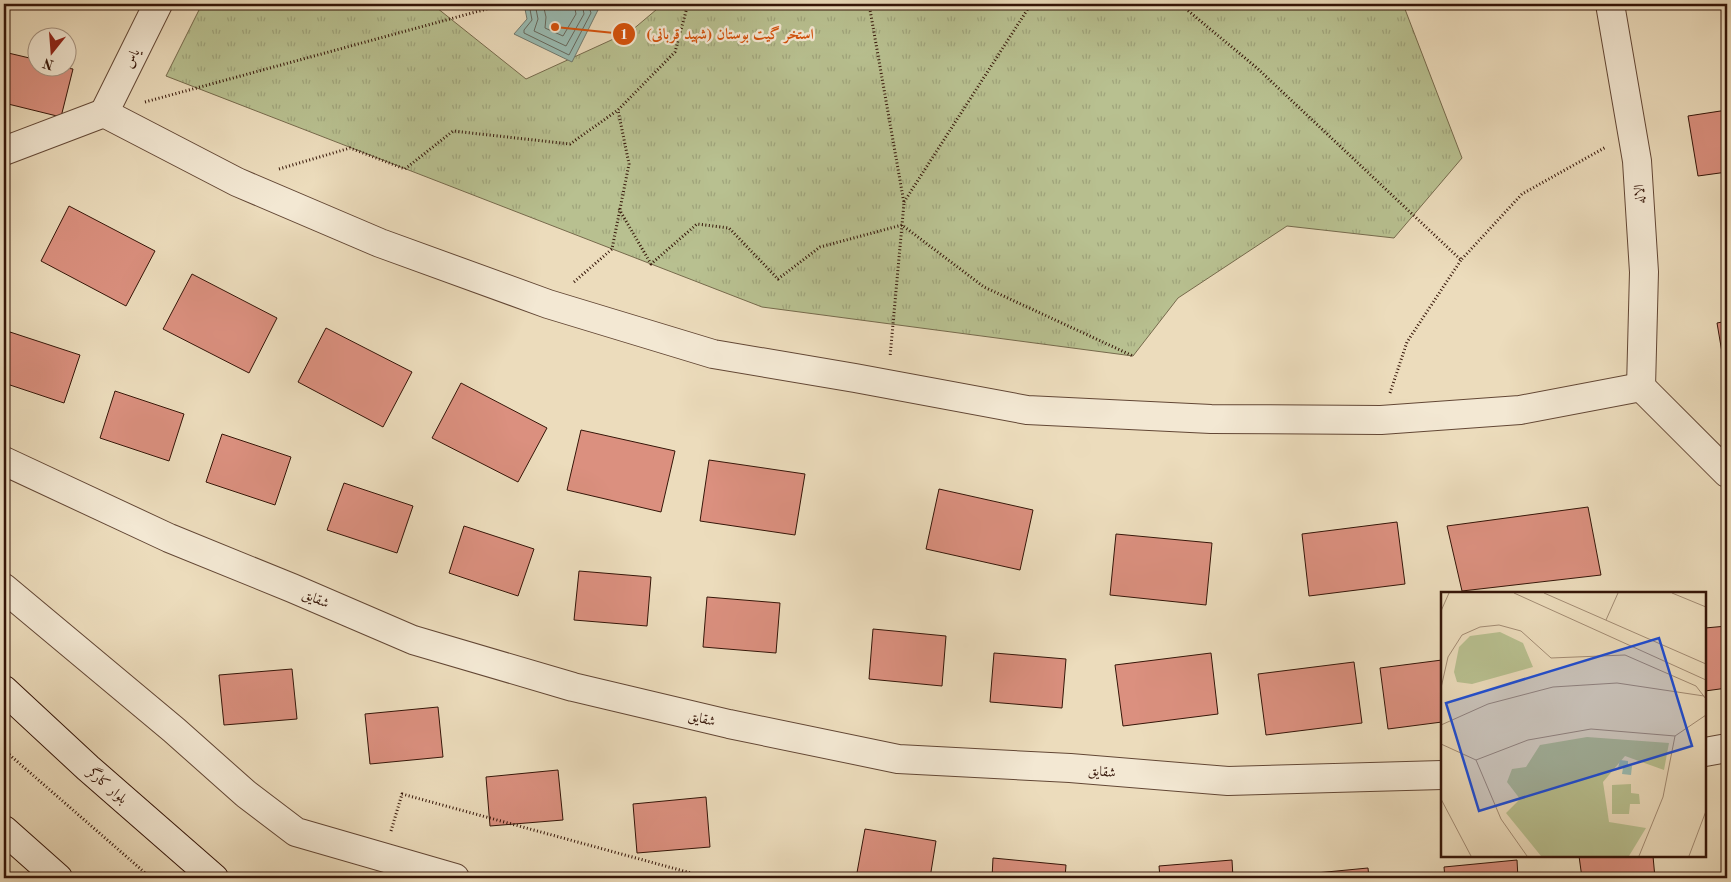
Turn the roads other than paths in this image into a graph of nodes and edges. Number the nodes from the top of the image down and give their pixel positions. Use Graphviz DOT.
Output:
graph roads {
  1 [pos="158,4"];
  2 [pos="1610,4"];
  3 [pos="104,113"];
  4 [pos="4,151"];
  5 [pos="1641,387"];
  6 [pos="4,461"];
  7 [pos="1727,472"];
  8 [pos="4,588"];
  9 [pos="4,690"];
  10 [pos="1727,748"];
  11 [pos="1706,752"];
  12 [pos="1441,776"];
  13 [pos="4,830"];
  14 [pos="58,878"];
  15 [pos="214,878"];
  16 [pos="455,878"];
  1 -- 3 [label="street, یاس"];
  2 -- 5 [label="street, الاله"];
  3 -- 4 [label="street"];
  3 -- 5 [label="street"];
  5 -- 7 [label="street"];
  6 -- 12 [label="street, شقایق"];
  8 -- 16 [label="street"];
  9 -- 15 [label="street, بلوار کارگر"];
  10 -- 11 [label="street"];
  13 -- 14 [label="street"];
}
